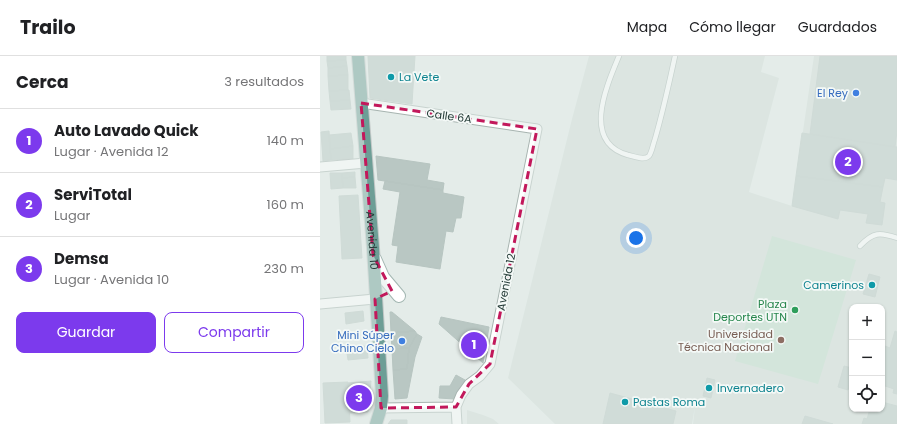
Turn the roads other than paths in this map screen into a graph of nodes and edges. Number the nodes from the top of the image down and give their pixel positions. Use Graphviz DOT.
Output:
graph roads {
  1 [pos="358,56"];
  2 [pos="619,56"];
  3 [pos="675,56"];
  4 [pos="361,104"];
  5 [pos="537,129"];
  6 [pos="366,163"];
  7 [pos="320,167"];
  8 [pos="897,238"];
  9 [pos="860,246"];
  10 [pos="373,255"];
  11 [pos="375,299"];
  12 [pos="320,304"];
  13 [pos="456,407"];
  14 [pos="381,408"];
  15 [pos="376,424"];
  16 [pos="457,424"];
  1 -- 4 [label="main road, Avenida 10"];
  2 -- 3 [label="lane"];
  4 -- 5 [label="street, Calle 6A"];
  4 -- 6 [label="main road, Avenida 10"];
  5 -- 13 [label="street, Avenida 12"];
  6 -- 7 [label="street"];
  6 -- 10 [label="main road, Avenida 10"];
  8 -- 9 [label="lane"];
  10 -- 11 [label="main road, Avenida 10"];
  10 -- 11 [label="main road"];
  11 -- 12 [label="street"];
  11 -- 14 [label="main road, Avenida 10"];
  13 -- 14 [label="street"];
  13 -- 16 [label="street"];
  14 -- 15 [label="main road, Avenida 10"];
}
